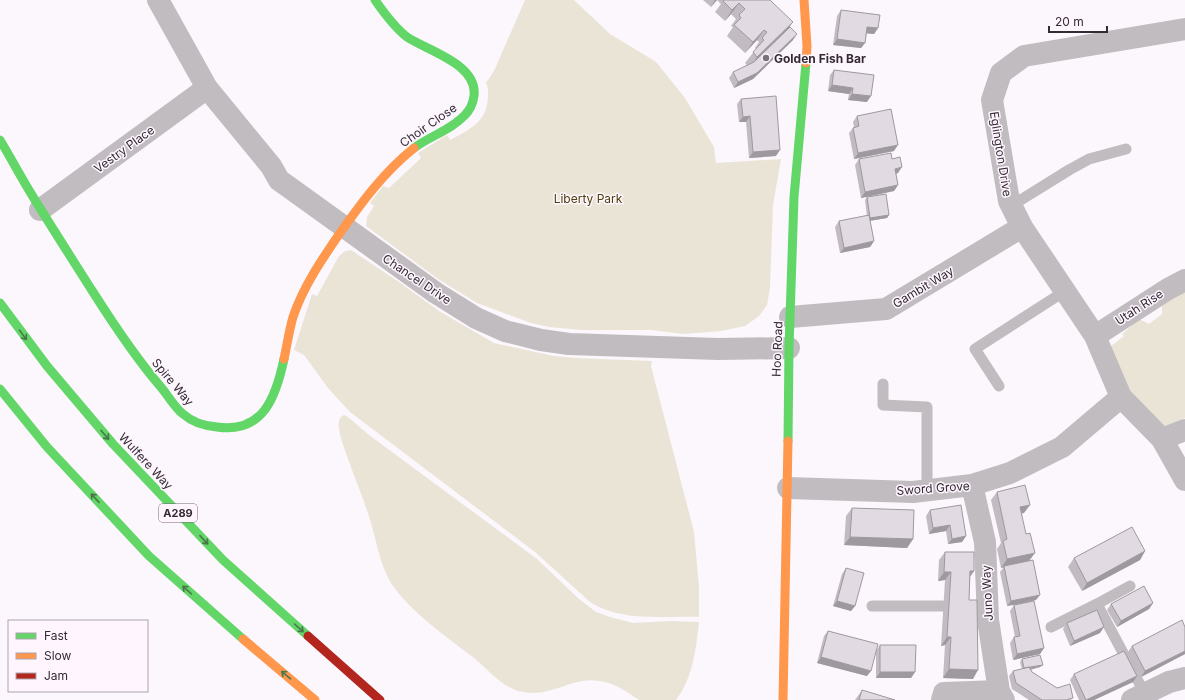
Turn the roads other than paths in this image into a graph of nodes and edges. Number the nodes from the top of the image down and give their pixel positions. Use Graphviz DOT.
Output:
graph roads {
  1 [pos="158,0"];
  2 [pos="375,0"];
  3 [pos="804,0"];
  4 [pos="1185,29"];
  5 [pos="207,88"];
  6 [pos="0,140"];
  7 [pos="1126,150"];
  8 [pos="1011,206"];
  9 [pos="40,210"];
  10 [pos="1022,227"];
  11 [pos="344,228"];
  12 [pos="1185,280"];
  13 [pos="1065,292"];
  14 [pos="0,303"];
  15 [pos="790,317"];
  16 [pos="1095,336"];
  17 [pos="789,348"];
  18 [pos="883,384"];
  19 [pos="999,386"];
  20 [pos="0,388"];
  21 [pos="1121,397"];
  22 [pos="1185,430"];
  23 [pos="1162,439"];
  24 [pos="1185,480"];
  25 [pos="972,485"];
  26 [pos="788,488"];
  27 [pos="927,490"];
  28 [pos="1130,586"];
  29 [pos="1097,604"];
  30 [pos="872,606"];
  31 [pos="943,606"];
  32 [pos="1051,627"];
  33 [pos="1185,678"];
  34 [pos="1001,696"];
  35 [pos="1139,697"];
  36 [pos="315,700"];
  37 [pos="380,700"];
  38 [pos="783,700"];
  39 [pos="942,700"];
  1 -- 5 [label="street, Chancel Drive"];
  2 -- 11 [label="main road, Choir Close"];
  3 -- 15 [label="main road, Hoo Road"];
  4 -- 8 [label="street, Eglington Drive"];
  5 -- 9 [label="street, Vestry Place"];
  5 -- 11 [label="street, Chancel Drive"];
  6 -- 9 [label="main road, Spire Way"];
  7 -- 8 [label="lane"];
  8 -- 10 [label="street, Eglington Drive"];
  9 -- 11 [label="main road, Spire Way"];
  10 -- 13 [label="street, Eglington Drive"];
  10 -- 15 [label="street, Gambit Way"];
  11 -- 17 [label="street, Chancel Drive"];
  12 -- 16 [label="street, Utah Rise"];
  13 -- 16 [label="street, Eglington Drive"];
  13 -- 19 [label="lane"];
  14 -- 37 [label="main road, Wulfere Way / A289, one-way"];
  15 -- 17 [label="main road, Hoo Road"];
  16 -- 21 [label="street, Eglington Drive"];
  17 -- 26 [label="main road, Hoo Road"];
  18 -- 27 [label="lane"];
  36 -- 20 [label="main road, one-way"];
  21 -- 23 [label="street"];
  21 -- 25 [label="street, Sword Grove"];
  22 -- 23 [label="street"];
  23 -- 24 [label="street"];
  25 -- 27 [label="street, Sword Grove"];
  25 -- 34 [label="street, Juno Way"];
  26 -- 27 [label="street, Sword Grove"];
  26 -- 38 [label="main road, Hoo Road"];
  28 -- 29 [label="lane"];
  29 -- 32 [label="lane"];
  29 -- 35 [label="lane"];
  30 -- 31 [label="lane"];
  33 -- 35 [label="street"];
  34 -- 39 [label="street"];
}
